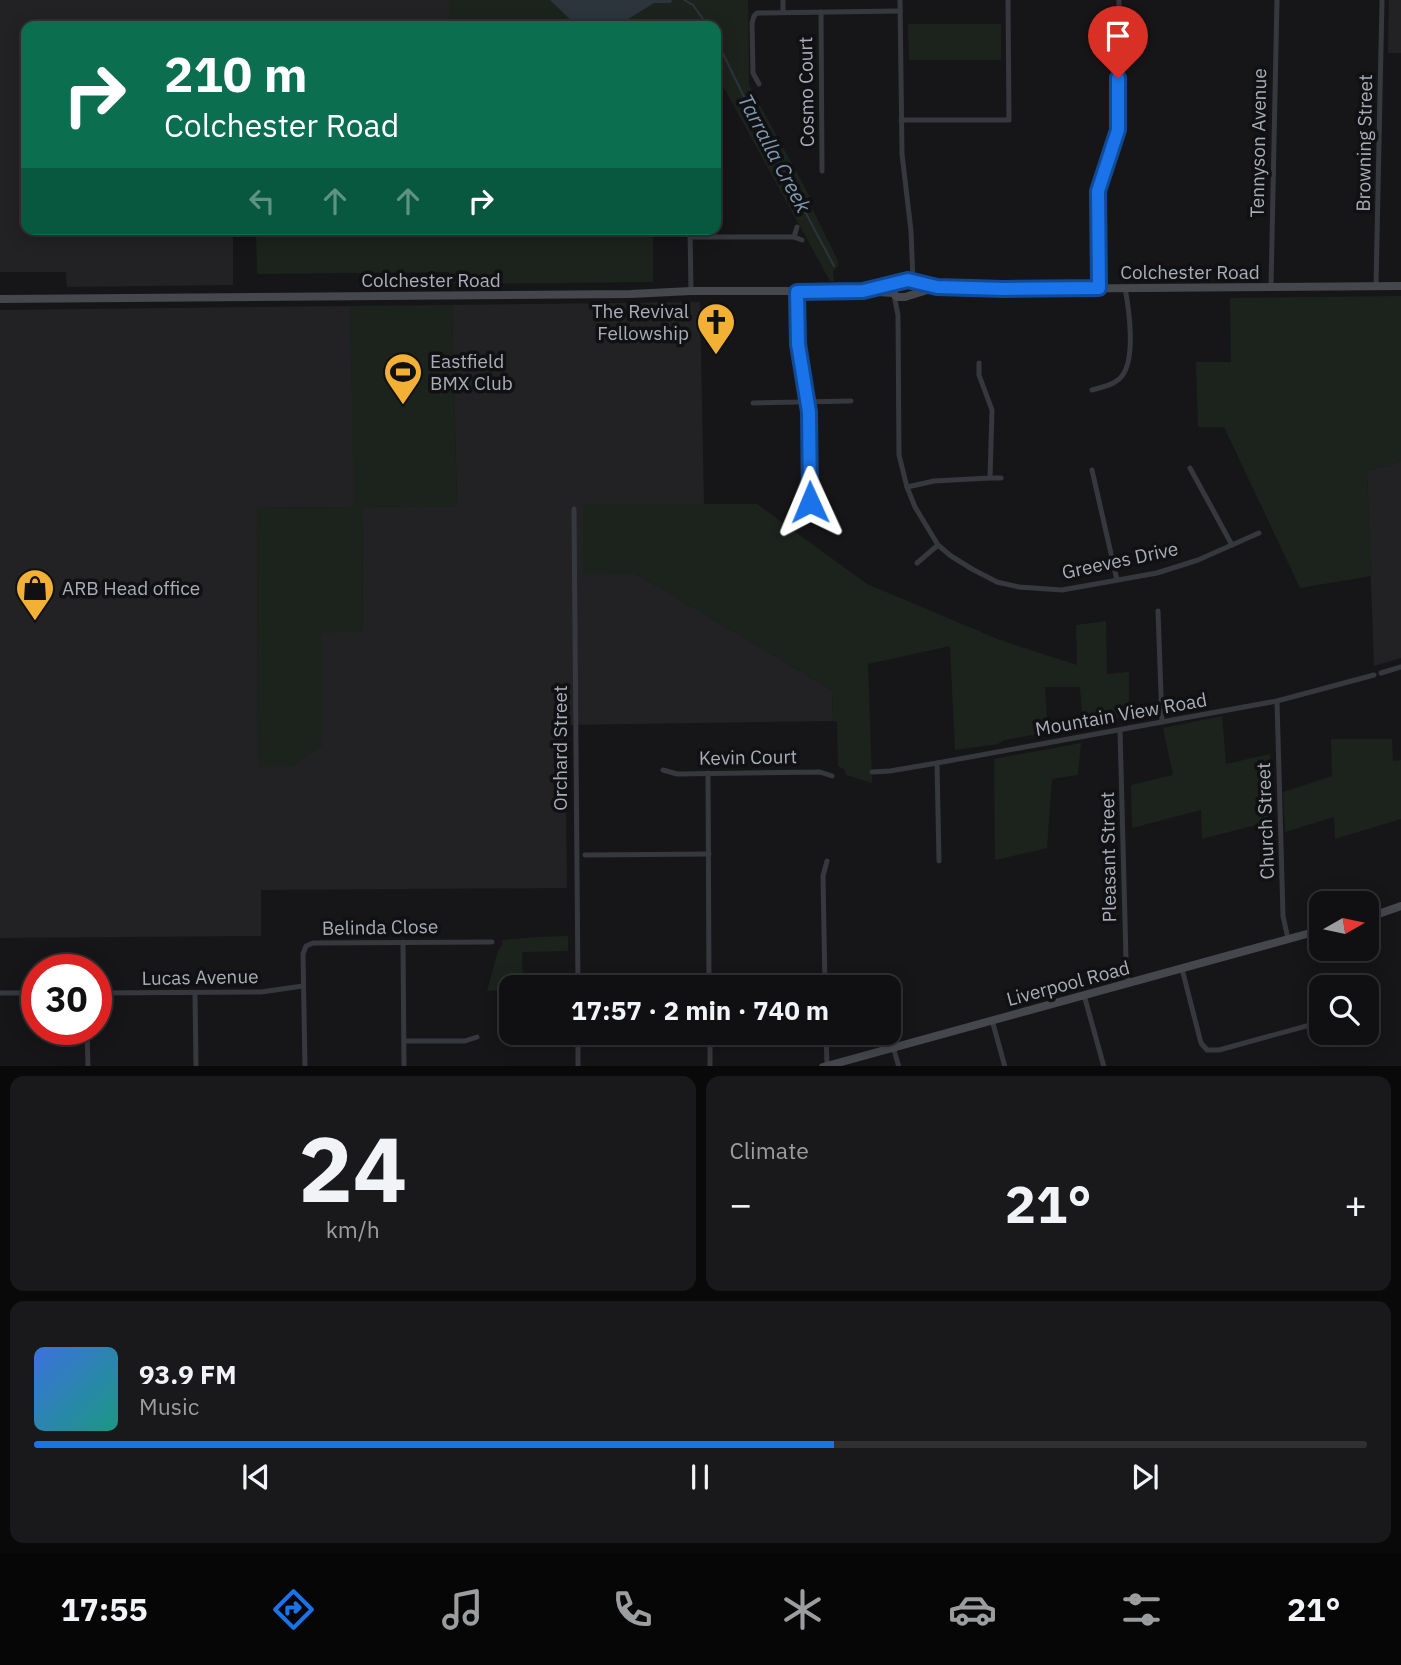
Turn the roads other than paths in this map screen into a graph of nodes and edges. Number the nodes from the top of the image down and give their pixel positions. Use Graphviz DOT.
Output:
graph roads {
  1 [pos="783,0"];
  2 [pos="900,0"];
  3 [pos="1008,0"];
  4 [pos="1119,0"];
  5 [pos="1277,0"];
  6 [pos="1382,0"];
  7 [pos="900,11"];
  8 [pos="783,12"];
  9 [pos="821,12"];
  10 [pos="758,83"];
  11 [pos="901,120"];
  12 [pos="822,171"];
  13 [pos="797,227"];
  14 [pos="691,237"];
  15 [pos="794,237"];
  16 [pos="802,240"];
  17 [pos="910,281"];
  18 [pos="1376,286"];
  19 [pos="1401,286"];
  20 [pos="937,287"];
  21 [pos="1271,287"];
  22 [pos="1099,288"];
  23 [pos="1125,288"];
  24 [pos="691,291"];
  25 [pos="894,291"];
  26 [pos="797,292"];
  27 [pos="908,296"];
  28 [pos="0,299"];
  29 [pos="898,315"];
  30 [pos="979,363"];
  31 [pos="1092,390"];
  32 [pos="851,401"];
  33 [pos="808,402"];
  34 [pos="753,403"];
  35 [pos="1189,468"];
  36 [pos="1092,470"];
  37 [pos="990,478"];
  38 [pos="1001,478"];
  39 [pos="907,487"];
  40 [pos="810,502"];
  41 [pos="575,509"];
  42 [pos="1259,534"];
  43 [pos="938,545"];
  44 [pos="1232,545"];
  45 [pos="917,563"];
  46 [pos="1117,580"];
  47 [pos="1158,611"];
  48 [pos="1401,667"];
  49 [pos="1381,673"];
  50 [pos="1374,675"];
  51 [pos="1276,701"];
  52 [pos="1162,722"];
  53 [pos="1120,730"];
  54 [pos="937,763"];
  55 [pos="663,770"];
  56 [pos="872,772"];
  57 [pos="708,773"];
  58 [pos="832,776"];
  59 [pos="709,854"];
  60 [pos="585,855"];
  61 [pos="828,861"];
  62 [pos="939,861"];
  63 [pos="1401,906"];
  64 [pos="1379,914"];
  65 [pos="1309,933"];
  66 [pos="1288,939"];
  67 [pos="403,942"];
  68 [pos="492,942"];
  69 [pos="1182,969"];
  70 [pos="578,975"];
  71 [pos="709,975"];
  72 [pos="825,975"];
  73 [pos="1128,983"];
  74 [pos="303,986"];
  75 [pos="0,993"];
  76 [pos="21,993"];
  77 [pos="112,993"];
  78 [pos="195,993"];
  79 [pos="1084,995"];
  80 [pos="992,1020"];
  81 [pos="1309,1025"];
  82 [pos="477,1037"];
  83 [pos="404,1041"];
  84 [pos="88,1045"];
  85 [pos="578,1045"];
  86 [pos="710,1045"];
  87 [pos="826,1045"];
  88 [pos="893,1047"];
  89 [pos="88,1066"];
  90 [pos="196,1066"];
  91 [pos="305,1066"];
  92 [pos="404,1066"];
  93 [pos="578,1066"];
  94 [pos="710,1066"];
  95 [pos="825,1066"];
  96 [pos="899,1066"];
  97 [pos="1005,1066"];
  98 [pos="1104,1066"];
  1 -- 8 [label="street"];
  2 -- 7 [label="street"];
  3 -- 11 [label="street"];
  4 -- 22 [label="street"];
  5 -- 21 [label="street, Tennyson Avenue"];
  6 -- 18 [label="street, Browning Street"];
  7 -- 9 [label="street"];
  7 -- 11 [label="street"];
  8 -- 9 [label="street"];
  8 -- 10 [label="street"];
  9 -- 12 [label="street, Cosmo Court"];
  11 -- 17 [label="street"];
  13 -- 15 [label="street"];
  14 -- 15 [label="street"];
  14 -- 24 [label="street"];
  15 -- 16 [label="street"];
  17 -- 20 [label="main road, Colchester Road"];
  17 -- 25 [label="main road"];
  17 -- 27 [label="main road"];
  18 -- 19 [label="main road, Colchester Road"];
  18 -- 21 [label="main road, Colchester Road"];
  20 -- 22 [label="main road, Colchester Road"];
  20 -- 27 [label="main road, Colchester Road"];
  21 -- 23 [label="main road, Colchester Road"];
  22 -- 23 [label="main road, Colchester Road"];
  23 -- 31 [label="street"];
  24 -- 26 [label="main road, Colchester Road"];
  24 -- 28 [label="main road, Colchester Road"];
  25 -- 26 [label="main road, Colchester Road"];
  25 -- 27 [label="main road"];
  25 -- 29 [label="street, Greeves Drive"];
  26 -- 33 [label="street"];
  27 -- 29 [label="street, Greeves Drive"];
  29 -- 39 [label="street, Greeves Drive"];
  30 -- 37 [label="street"];
  32 -- 33 [label="street"];
  33 -- 34 [label="street"];
  33 -- 40 [label="street"];
  35 -- 44 [label="street"];
  36 -- 46 [label="street"];
  37 -- 38 [label="street"];
  37 -- 39 [label="street"];
  39 -- 43 [label="street, Greeves Drive"];
  41 -- 70 [label="street, Orchard Street"];
  42 -- 44 [label="street, Greeves Drive"];
  43 -- 45 [label="street"];
  43 -- 46 [label="street, Greeves Drive"];
  44 -- 46 [label="street, Greeves Drive"];
  47 -- 52 [label="street"];
  48 -- 49 [label="street"];
  50 -- 51 [label="street, Mountain View Road"];
  51 -- 52 [label="street, Mountain View Road"];
  51 -- 66 [label="street, Church Street"];
  52 -- 53 [label="street, Mountain View Road"];
  53 -- 54 [label="street, Mountain View Road"];
  53 -- 73 [label="street, Pleasant Street"];
  54 -- 56 [label="street, Mountain View Road"];
  54 -- 62 [label="street"];
  55 -- 57 [label="street, Kevin Court"];
  57 -- 58 [label="street, Kevin Court"];
  57 -- 59 [label="street"];
  59 -- 60 [label="street"];
  59 -- 71 [label="street"];
  61 -- 72 [label="street"];
  63 -- 64 [label="main road"];
  65 -- 66 [label="main road, Liverpool Road"];
  66 -- 69 [label="main road, Liverpool Road"];
  67 -- 68 [label="street, Belinda Close"];
  67 -- 74 [label="street, Belinda Close"];
  67 -- 83 [label="street"];
  69 -- 73 [label="main road, Liverpool Road"];
  69 -- 81 [label="street"];
  73 -- 79 [label="main road, Liverpool Road"];
  74 -- 78 [label="street, Lucas Avenue"];
  74 -- 91 [label="street, Belinda Close"];
  75 -- 76 [label="street"];
  77 -- 78 [label="street, Lucas Avenue"];
  78 -- 90 [label="street"];
  79 -- 80 [label="main road, Liverpool Road"];
  79 -- 98 [label="street"];
  80 -- 88 [label="main road, Liverpool Road"];
  80 -- 97 [label="street"];
  82 -- 83 [label="street"];
  83 -- 92 [label="street"];
  84 -- 89 [label="street"];
  85 -- 93 [label="street"];
  86 -- 94 [label="street"];
  87 -- 95 [label="street"];
  88 -- 95 [label="main road, Liverpool Road"];
  88 -- 96 [label="street"];
}
